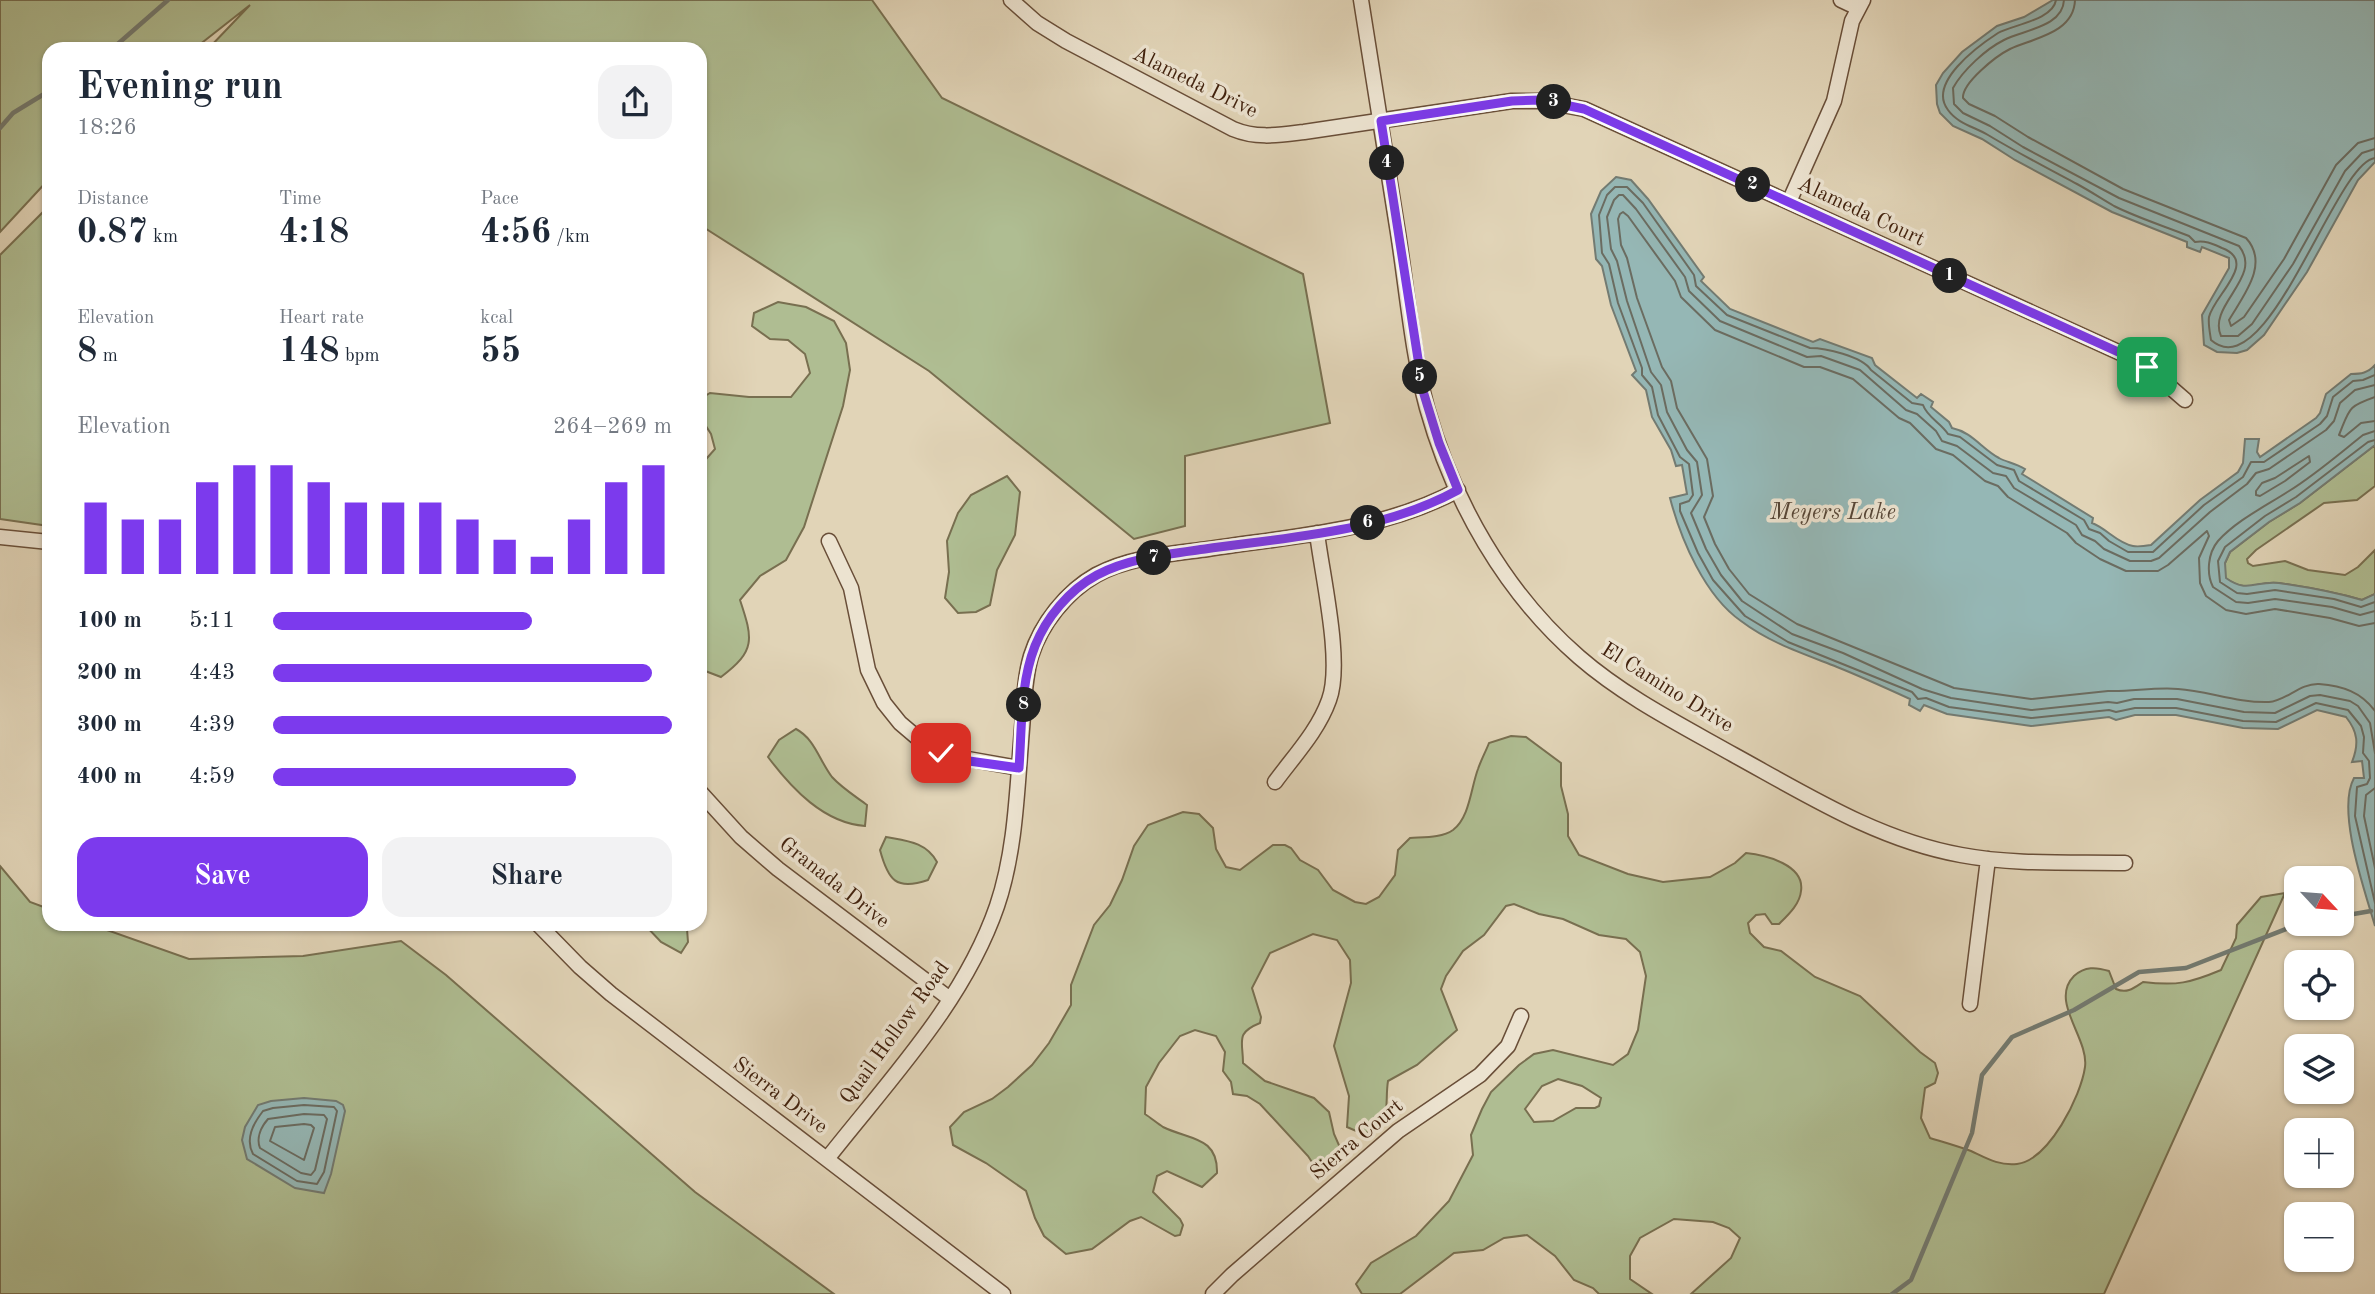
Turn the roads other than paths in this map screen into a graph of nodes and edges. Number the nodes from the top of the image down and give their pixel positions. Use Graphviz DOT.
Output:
graph roads {
  1 [pos="1011,0"];
  2 [pos="1362,0"];
  3 [pos="1841,0"];
  4 [pos="1861,4"];
  5 [pos="1381,121"];
  6 [pos="1789,202"];
  7 [pos="2185,400"];
  8 [pos="1458,490"];
  9 [pos="1317,533"];
  10 [pos="0,537"];
  11 [pos="42,541"];
  12 [pos="829,541"];
  13 [pos="1019,768"];
  14 [pos="1275,782"];
  15 [pos="707,800"];
  16 [pos="1988,859"];
  17 [pos="2125,863"];
  18 [pos="545,931"];
  19 [pos="950,999"];
  20 [pos="1970,1004"];
  21 [pos="1521,1016"];
  22 [pos="827,1159"];
  23 [pos="1003,1294"];
  24 [pos="1213,1294"];
  1 -- 5 [label="street, Alameda Drive"];
  2 -- 5 [label="street, El Camino Drive"];
  3 -- 4 [label="street"];
  4 -- 6 [label="street"];
  5 -- 6 [label="street, Alameda Court"];
  5 -- 8 [label="street, El Camino Drive"];
  6 -- 7 [label="street, Alameda Court"];
  8 -- 9 [label="street, Quail Hollow Road"];
  8 -- 16 [label="street, El Camino Drive"];
  9 -- 13 [label="street, Quail Hollow Road"];
  9 -- 14 [label="street"];
  10 -- 11 [label="street"];
  12 -- 13 [label="street"];
  13 -- 19 [label="street, Quail Hollow Road"];
  15 -- 19 [label="street, Granada Drive"];
  16 -- 17 [label="street, El Camino Drive"];
  16 -- 20 [label="street"];
  18 -- 22 [label="street, Sierra Drive"];
  19 -- 22 [label="street, Quail Hollow Road"];
  21 -- 24 [label="street, Sierra Court"];
  22 -- 23 [label="street, Sierra Drive"];
}
